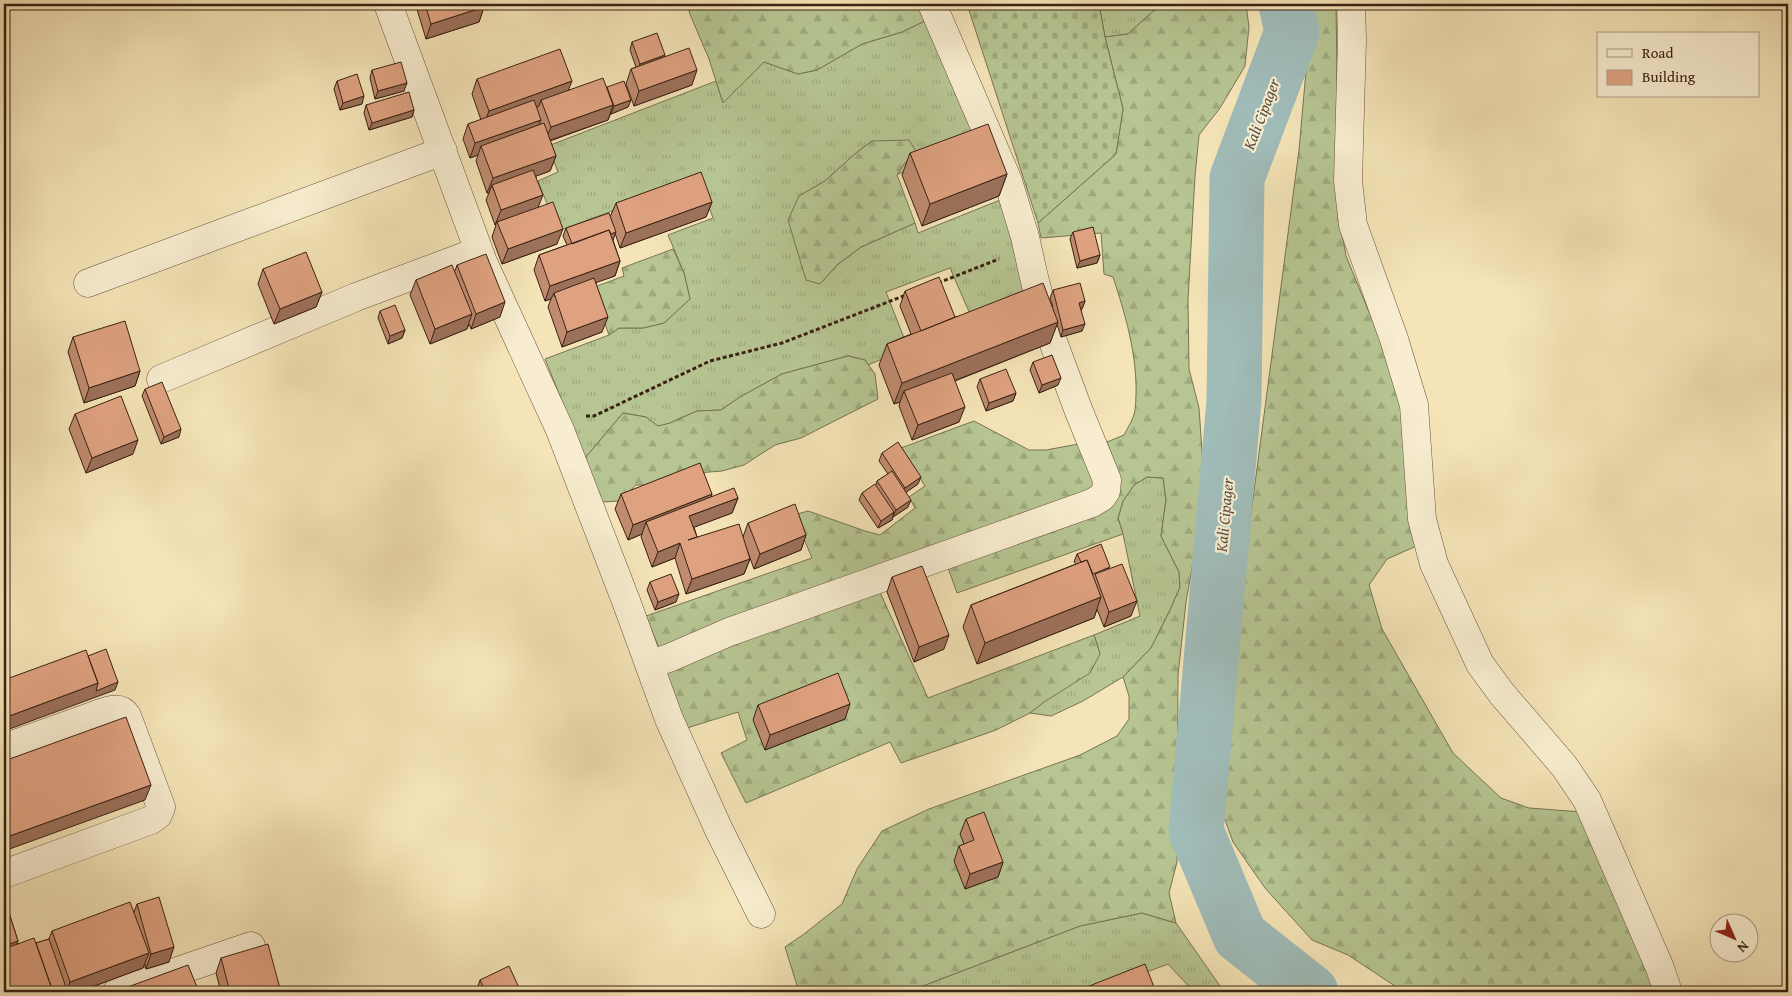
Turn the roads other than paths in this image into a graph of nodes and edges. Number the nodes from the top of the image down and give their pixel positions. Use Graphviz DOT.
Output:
graph roads {
  1 [pos="388,4"];
  2 [pos="932,4"];
  3 [pos="1351,4"];
  4 [pos="442,151"];
  5 [pos="479,252"];
  6 [pos="88,283"];
  7 [pos="160,379"];
  8 [pos="650,664"];
  9 [pos="4,748"];
  10 [pos="4,874"];
  11 [pos="761,914"];
  12 [pos="251,946"];
  13 [pos="117,992"];
  14 [pos="1668,992"];
  1 -- 4 [label="street"];
  2 -- 8 [label="street"];
  3 -- 14 [label="street"];
  4 -- 5 [label="street"];
  4 -- 6 [label="street"];
  5 -- 7 [label="street"];
  5 -- 8 [label="street"];
  8 -- 11 [label="street"];
  9 -- 10 [label="street"];
  12 -- 13 [label="street"];
}
